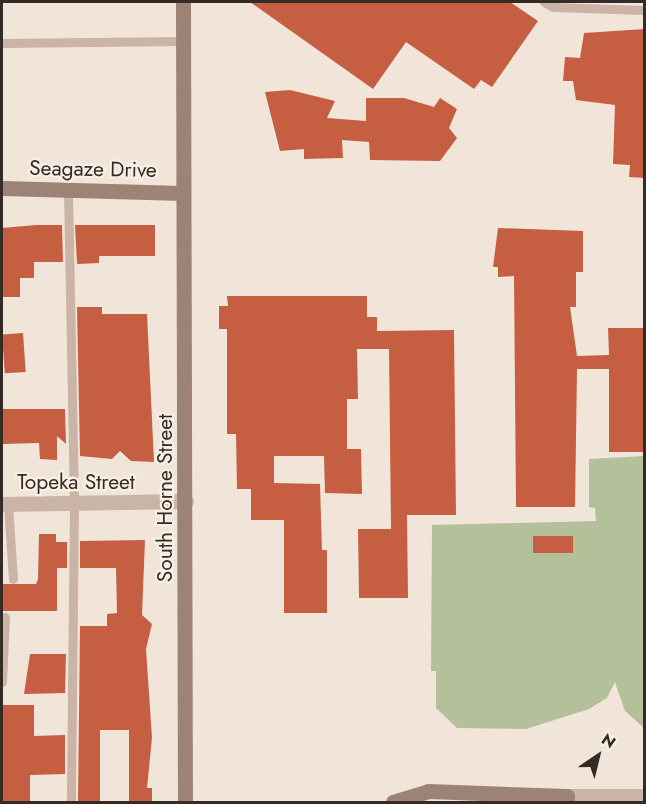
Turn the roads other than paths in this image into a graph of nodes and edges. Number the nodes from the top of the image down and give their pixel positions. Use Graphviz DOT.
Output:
graph roads {
  1 [pos="183,2"];
  2 [pos="544,2"];
  3 [pos="645,10"];
  4 [pos="182,41"];
  5 [pos="2,43"];
  6 [pos="2,188"];
  7 [pos="68,190"];
  8 [pos="183,193"];
  9 [pos="186,501"];
  10 [pos="5,504"];
  11 [pos="74,504"];
  12 [pos="13,579"];
  13 [pos="5,616"];
  14 [pos="2,682"];
  15 [pos="645,796"];
  16 [pos="567,799"];
  17 [pos="71,802"];
  18 [pos="185,802"];
  19 [pos="400,802"];
  1 -- 4 [label="street, South Horne Street"];
  2 -- 3 [label="lane"];
  4 -- 5 [label="lane"];
  4 -- 8 [label="street, South Horne Street"];
  6 -- 7 [label="street, Seagaze Drive"];
  7 -- 8 [label="street, Seagaze Drive"];
  7 -- 11 [label="lane"];
  8 -- 9 [label="street, South Horne Street"];
  9 -- 11 [label="street, Topeka Street"];
  9 -- 18 [label="street, South Horne Street"];
  10 -- 11 [label="street, Topeka Street"];
  10 -- 12 [label="lane"];
  11 -- 17 [label="lane"];
  13 -- 14 [label="lane"];
  15 -- 16 [label="street"];
  16 -- 19 [label="street"];
}
